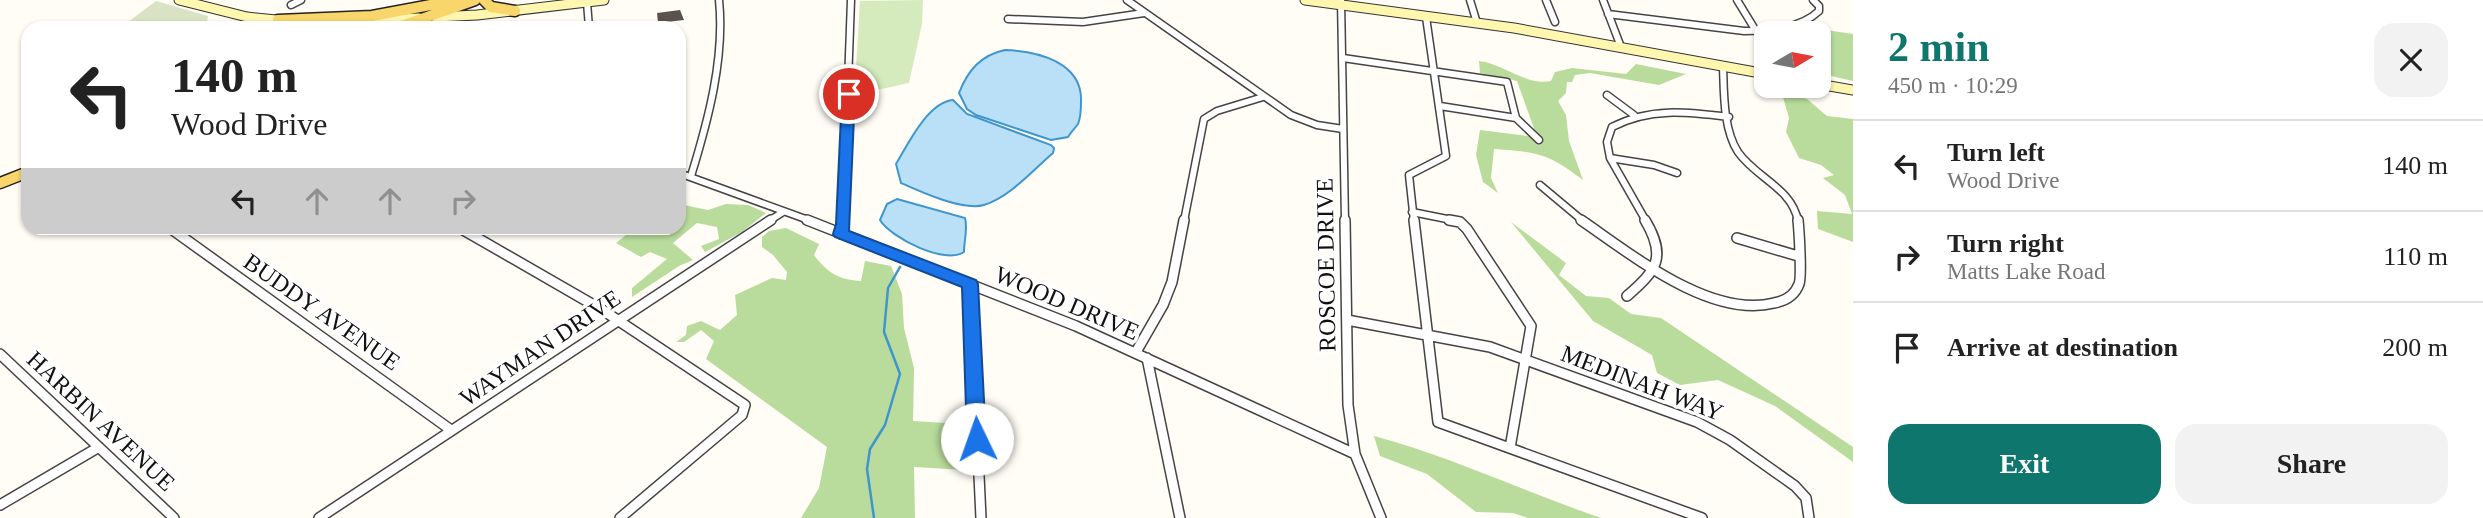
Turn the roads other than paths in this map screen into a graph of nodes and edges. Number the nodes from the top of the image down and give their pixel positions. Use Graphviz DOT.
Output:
graph roads {
  1 [pos="179,0"];
  2 [pos="301,0"];
  3 [pos="459,0"];
  4 [pos="475,0"];
  5 [pos="484,0"];
  6 [pos="604,0"];
  7 [pos="719,0"];
  8 [pos="851,0"];
  9 [pos="1127,0"];
  10 [pos="1305,0"];
  11 [pos="1470,0"];
  12 [pos="1546,0"];
  13 [pos="1603,0"];
  14 [pos="1737,0"];
  15 [pos="1813,0"];
  16 [pos="587,2"];
  17 [pos="1341,3"];
  18 [pos="291,5"];
  19 [pos="516,11"];
  20 [pos="1144,13"];
  21 [pos="1608,14"];
  22 [pos="477,15"];
  23 [pos="1426,17"];
  24 [pos="425,18"];
  25 [pos="1008,19"];
  26 [pos="278,20"];
  27 [pos="295,21"];
  28 [pos="409,21"];
  29 [pos="414,21"];
  30 [pos="448,21"];
  31 [pos="588,21"];
  32 [pos="1803,21"];
  33 [pos="1555,22"];
  34 [pos="1477,23"];
  35 [pos="1754,28"];
  36 [pos="1754,31"];
  37 [pos="1621,47"];
  38 [pos="1343,58"];
  39 [pos="1723,66"];
  40 [pos="1434,71"];
  41 [pos="1754,72"];
  42 [pos="1831,86"];
  43 [pos="1853,90"];
  44 [pos="1607,95"];
  45 [pos="1263,97"];
  46 [pos="1440,106"];
  47 [pos="1634,115"];
  48 [pos="1729,117"];
  49 [pos="1516,118"];
  50 [pos="1343,129"];
  51 [pos="1539,140"];
  52 [pos="1610,158"];
  53 [pos="1677,173"];
  54 [pos="21,175"];
  55 [pos="686,175"];
  56 [pos="691,176"];
  57 [pos="0,183"];
  58 [pos="1540,185"];
  59 [pos="783,212"];
  60 [pos="1412,212"];
  61 [pos="841,234"];
  62 [pos="180,235"];
  63 [pos="472,235"];
  64 [pos="1737,238"];
  65 [pos="1798,257"];
  66 [pos="1654,269"];
  67 [pos="970,284"];
  68 [pos="1628,296"];
  69 [pos="617,320"];
  70 [pos="1347,320"];
  71 [pos="1428,335"];
  72 [pos="1136,352"];
  73 [pos="0,354"];
  74 [pos="1147,358"];
  75 [pos="1525,361"];
  76 [pos="451,430"];
  77 [pos="99,447"];
  78 [pos="1510,448"];
  79 [pos="1356,454"];
  80 [pos="0,505"];
  81 [pos="174,518"];
  82 [pos="319,518"];
  83 [pos="620,518"];
  84 [pos="981,518"];
  85 [pos="1180,518"];
  86 [pos="1381,518"];
  87 [pos="1702,518"];
  88 [pos="1809,518"];
  1 -- 26 [label="main road"];
  2 -- 18 [label="street"];
  3 -- 26 [label="main road"];
  3 -- 28 [label="main road"];
  4 -- 24 [label="main road"];
  5 -- 19 [label="main road"];
  6 -- 16 [label="main road"];
  7 -- 56 [label="street"];
  8 -- 61 [label="street"];
  9 -- 20 [label="street"];
  10 -- 17 [label="main road"];
  11 -- 34 [label="street"];
  12 -- 33 [label="street"];
  13 -- 21 [label="street"];
  14 -- 35 [label="street"];
  15 -- 32 [label="street"];
  16 -- 19 [label="main road"];
  16 -- 31 [label="street"];
  17 -- 23 [label="main road"];
  17 -- 38 [label="street, ROSCOE DRIVE"];
  19 -- 22 [label="main road"];
  20 -- 25 [label="street"];
  20 -- 45 [label="street"];
  21 -- 36 [label="street"];
  21 -- 37 [label="street"];
  22 -- 24 [label="main road"];
  22 -- 30 [label="main road"];
  23 -- 34 [label="main road"];
  23 -- 40 [label="street"];
  24 -- 29 [label="main road"];
  26 -- 27 [label="main road"];
  34 -- 37 [label="main road"];
  37 -- 39 [label="main road"];
  38 -- 40 [label="street"];
  38 -- 50 [label="street, ROSCOE DRIVE"];
  39 -- 41 [label="main road"];
  39 -- 48 [label="street"];
  40 -- 46 [label="street"];
  40 -- 49 [label="street"];
  42 -- 43 [label="main road"];
  44 -- 47 [label="street"];
  45 -- 50 [label="street"];
  45 -- 72 [label="street"];
  46 -- 49 [label="street"];
  46 -- 60 [label="street"];
  47 -- 48 [label="street"];
  47 -- 52 [label="street"];
  48 -- 65 [label="street"];
  49 -- 51 [label="street"];
  50 -- 70 [label="street, ROSCOE DRIVE"];
  52 -- 53 [label="street"];
  52 -- 66 [label="street"];
  54 -- 57 [label="main road"];
  55 -- 56 [label="street, WOOD DRIVE"];
  56 -- 59 [label="street, WOOD DRIVE"];
  58 -- 66 [label="street"];
  59 -- 61 [label="street, WOOD DRIVE"];
  59 -- 69 [label="street, WAYMAN DRIVE"];
  60 -- 71 [label="street"];
  60 -- 75 [label="street"];
  61 -- 67 [label="street, WOOD DRIVE"];
  62 -- 76 [label="street, BUDDY AVENUE"];
  63 -- 69 [label="street"];
  64 -- 65 [label="street"];
  65 -- 66 [label="street"];
  66 -- 68 [label="street"];
  67 -- 72 [label="street, WOOD DRIVE"];
  67 -- 84 [label="street"];
  69 -- 76 [label="street, WAYMAN DRIVE"];
  69 -- 83 [label="street"];
  70 -- 71 [label="street, MEDINAH WAY"];
  70 -- 79 [label="street, ROSCOE DRIVE"];
  71 -- 75 [label="street, MEDINAH WAY"];
  71 -- 78 [label="street"];
  72 -- 74 [label="street, WOOD DRIVE"];
  73 -- 77 [label="street, HARBIN AVENUE"];
  74 -- 79 [label="street, WOOD DRIVE"];
  74 -- 85 [label="street"];
  75 -- 78 [label="street"];
  75 -- 88 [label="street, MEDINAH WAY"];
  76 -- 82 [label="street, WAYMAN DRIVE"];
  77 -- 80 [label="street"];
  77 -- 81 [label="street, HARBIN AVENUE"];
  78 -- 87 [label="street"];
  79 -- 86 [label="street, ROSCOE DRIVE"];
}
